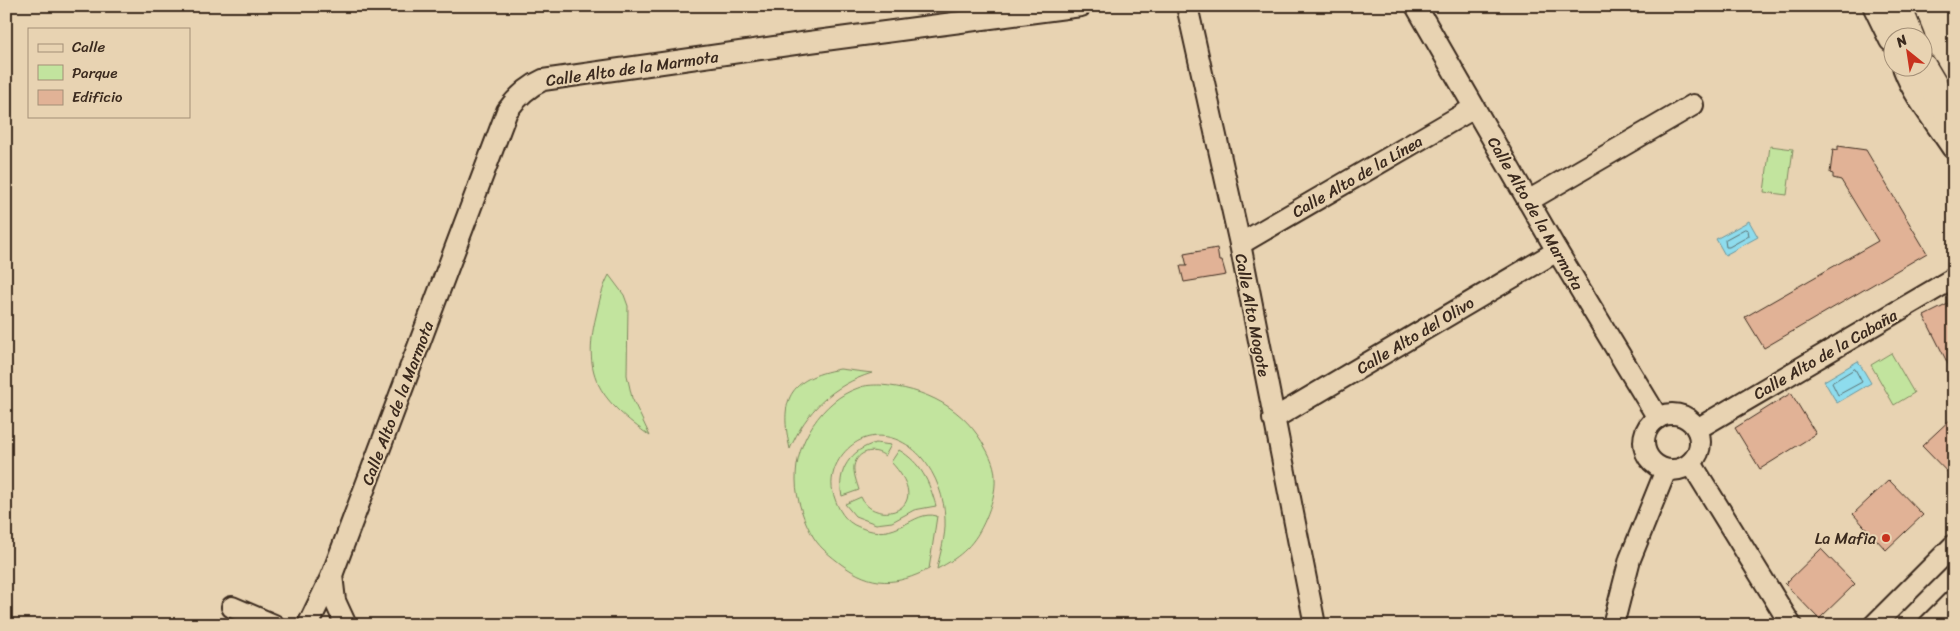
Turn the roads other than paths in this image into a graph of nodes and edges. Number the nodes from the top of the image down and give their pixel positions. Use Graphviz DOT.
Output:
graph roads {
  1 [pos="1081,6"];
  2 [pos="1187,6"];
  3 [pos="1416,6"];
  4 [pos="1876,6"];
  5 [pos="1897,6"];
  6 [pos="1887,28"];
  7 [pos="1906,28"];
  8 [pos="1910,78"];
  9 [pos="1917,78"];
  10 [pos="1929,78"];
  11 [pos="1692,105"];
  12 [pos="1474,108"];
  13 [pos="1952,117"];
  14 [pos="1954,146"];
  15 [pos="1528,201"];
  16 [pos="1240,244"];
  17 [pos="1558,251"];
  18 [pos="1954,278"];
  19 [pos="1658,418"];
  20 [pos="1273,419"];
  21 [pos="1697,429"];
  22 [pos="1690,463"];
  23 [pos="1666,470"];
  24 [pos="1954,545"];
  25 [pos="332,575"];
  26 [pos="1954,600"];
  27 [pos="232,607"];
  28 [pos="274,625"];
  29 [pos="308,625"];
  30 [pos="346,625"];
  31 [pos="1315,625"];
  32 [pos="1613,625"];
  33 [pos="1791,625"];
  34 [pos="1874,625"];
  35 [pos="1929,625"];
  1 -- 25 [label="street, Calle Alto de la Marmota"];
  2 -- 16 [label="street, Calle Alto Mogote"];
  3 -- 12 [label="street, Calle Alto de la Marmota"];
  4 -- 6 [label="main road"];
  5 -- 7 [label="highway"];
  8 -- 14 [label="main road"];
  9 -- 13 [label="main road"];
  10 -- 13 [label="highway"];
  11 -- 15 [label="street"];
  12 -- 15 [label="street, Calle Alto de la Marmota"];
  12 -- 16 [label="street, Calle Alto de la Línea"];
  15 -- 17 [label="street, Calle Alto de la Marmota"];
  16 -- 20 [label="street, Calle Alto Mogote"];
  17 -- 19 [label="street, Calle Alto de la Marmota"];
  17 -- 20 [label="street, Calle Alto del Olivo"];
  18 -- 21 [label="street, Calle Alto de la Cabaña"];
  19 -- 21 [label="street"];
  19 -- 23 [label="street"];
  20 -- 31 [label="street, Calle Alto Mogote"];
  21 -- 22 [label="street"];
  22 -- 23 [label="street"];
  22 -- 33 [label="street"];
  23 -- 32 [label="street"];
  24 -- 34 [label="street"];
  25 -- 29 [label="street, Calle Alto de la Marmota"];
  25 -- 30 [label="street, Calle Alto de la Marmota"];
  26 -- 35 [label="street"];
  27 -- 28 [label="street"];
}
